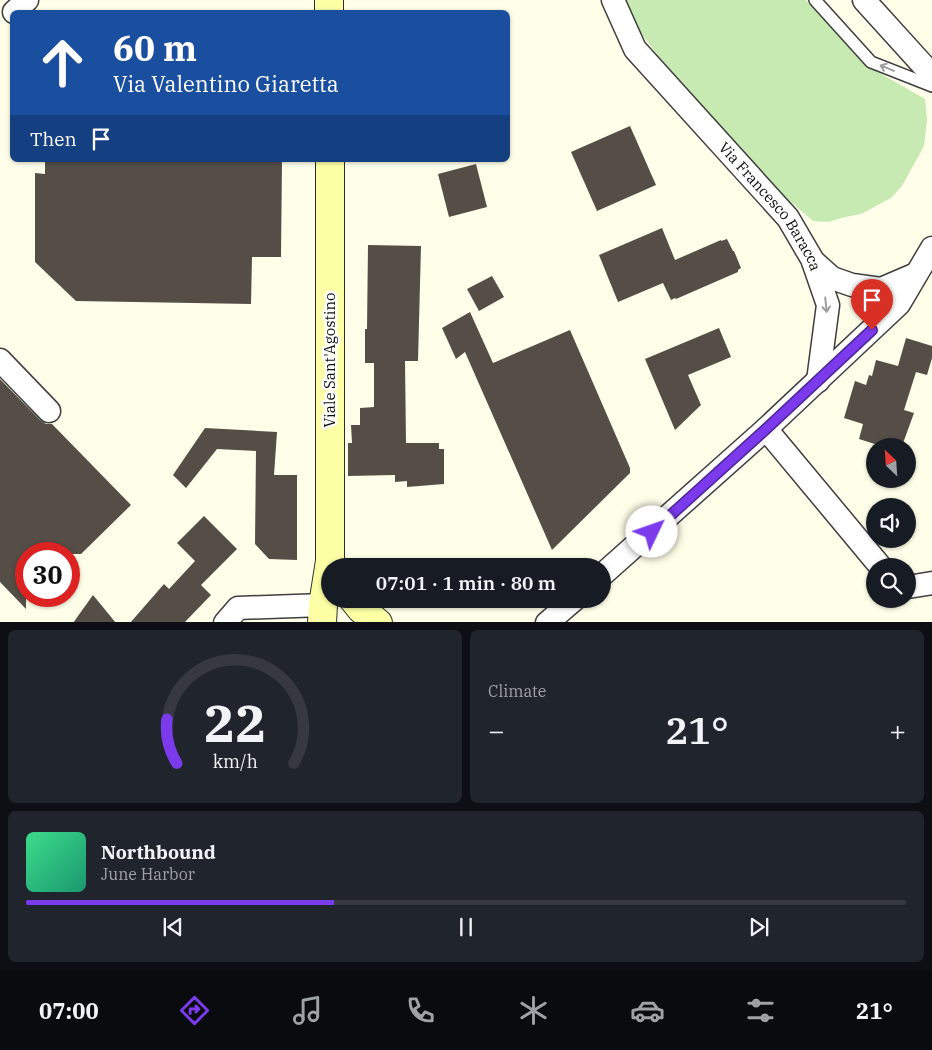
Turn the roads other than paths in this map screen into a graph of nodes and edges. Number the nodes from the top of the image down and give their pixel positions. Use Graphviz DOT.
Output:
graph roads {
  1 [pos="27,0"];
  2 [pos="613,0"];
  3 [pos="815,0"];
  4 [pos="864,0"];
  5 [pos="16,10"];
  6 [pos="10,16"];
  7 [pos="0,26"];
  8 [pos="932,75"];
  9 [pos="932,86"];
  10 [pos="330,162"];
  11 [pos="932,248"];
  12 [pos="812,259"];
  13 [pos="924,277"];
  14 [pos="0,360"];
  15 [pos="818,381"];
  16 [pos="48,411"];
  17 [pos="766,429"];
  18 [pos="332,558"];
  19 [pos="873,558"];
  20 [pos="611,567"];
  21 [pos="932,583"];
  22 [pos="916,586"];
  23 [pos="359,608"];
  24 [pos="564,608"];
  25 [pos="323,614"];
  26 [pos="225,622"];
  27 [pos="378,622"];
  28 [pos="547,622"];
  1 -- 5 [label="street"];
  2 -- 12 [label="street, Via Francesco Baracca"];
  9 -- 3 [label="lane, one-way"];
  4 -- 8 [label="street"];
  6 -- 7 [label="street"];
  10 -- 18 [label="main road, Viale Sant'Agostino"];
  11 -- 13 [label="street"];
  12 -- 13 [label="street"];
  12 -- 15 [label="street, Via Francesco Baracca, one-way"];
  13 -- 15 [label="street"];
  14 -- 16 [label="street"];
  15 -- 17 [label="street"];
  17 -- 19 [label="street"];
  17 -- 20 [label="street"];
  21 -- 22 [label="street"];
  23 -- 27 [label="main road"];
  24 -- 28 [label="street"];
  25 -- 26 [label="street"];
}
